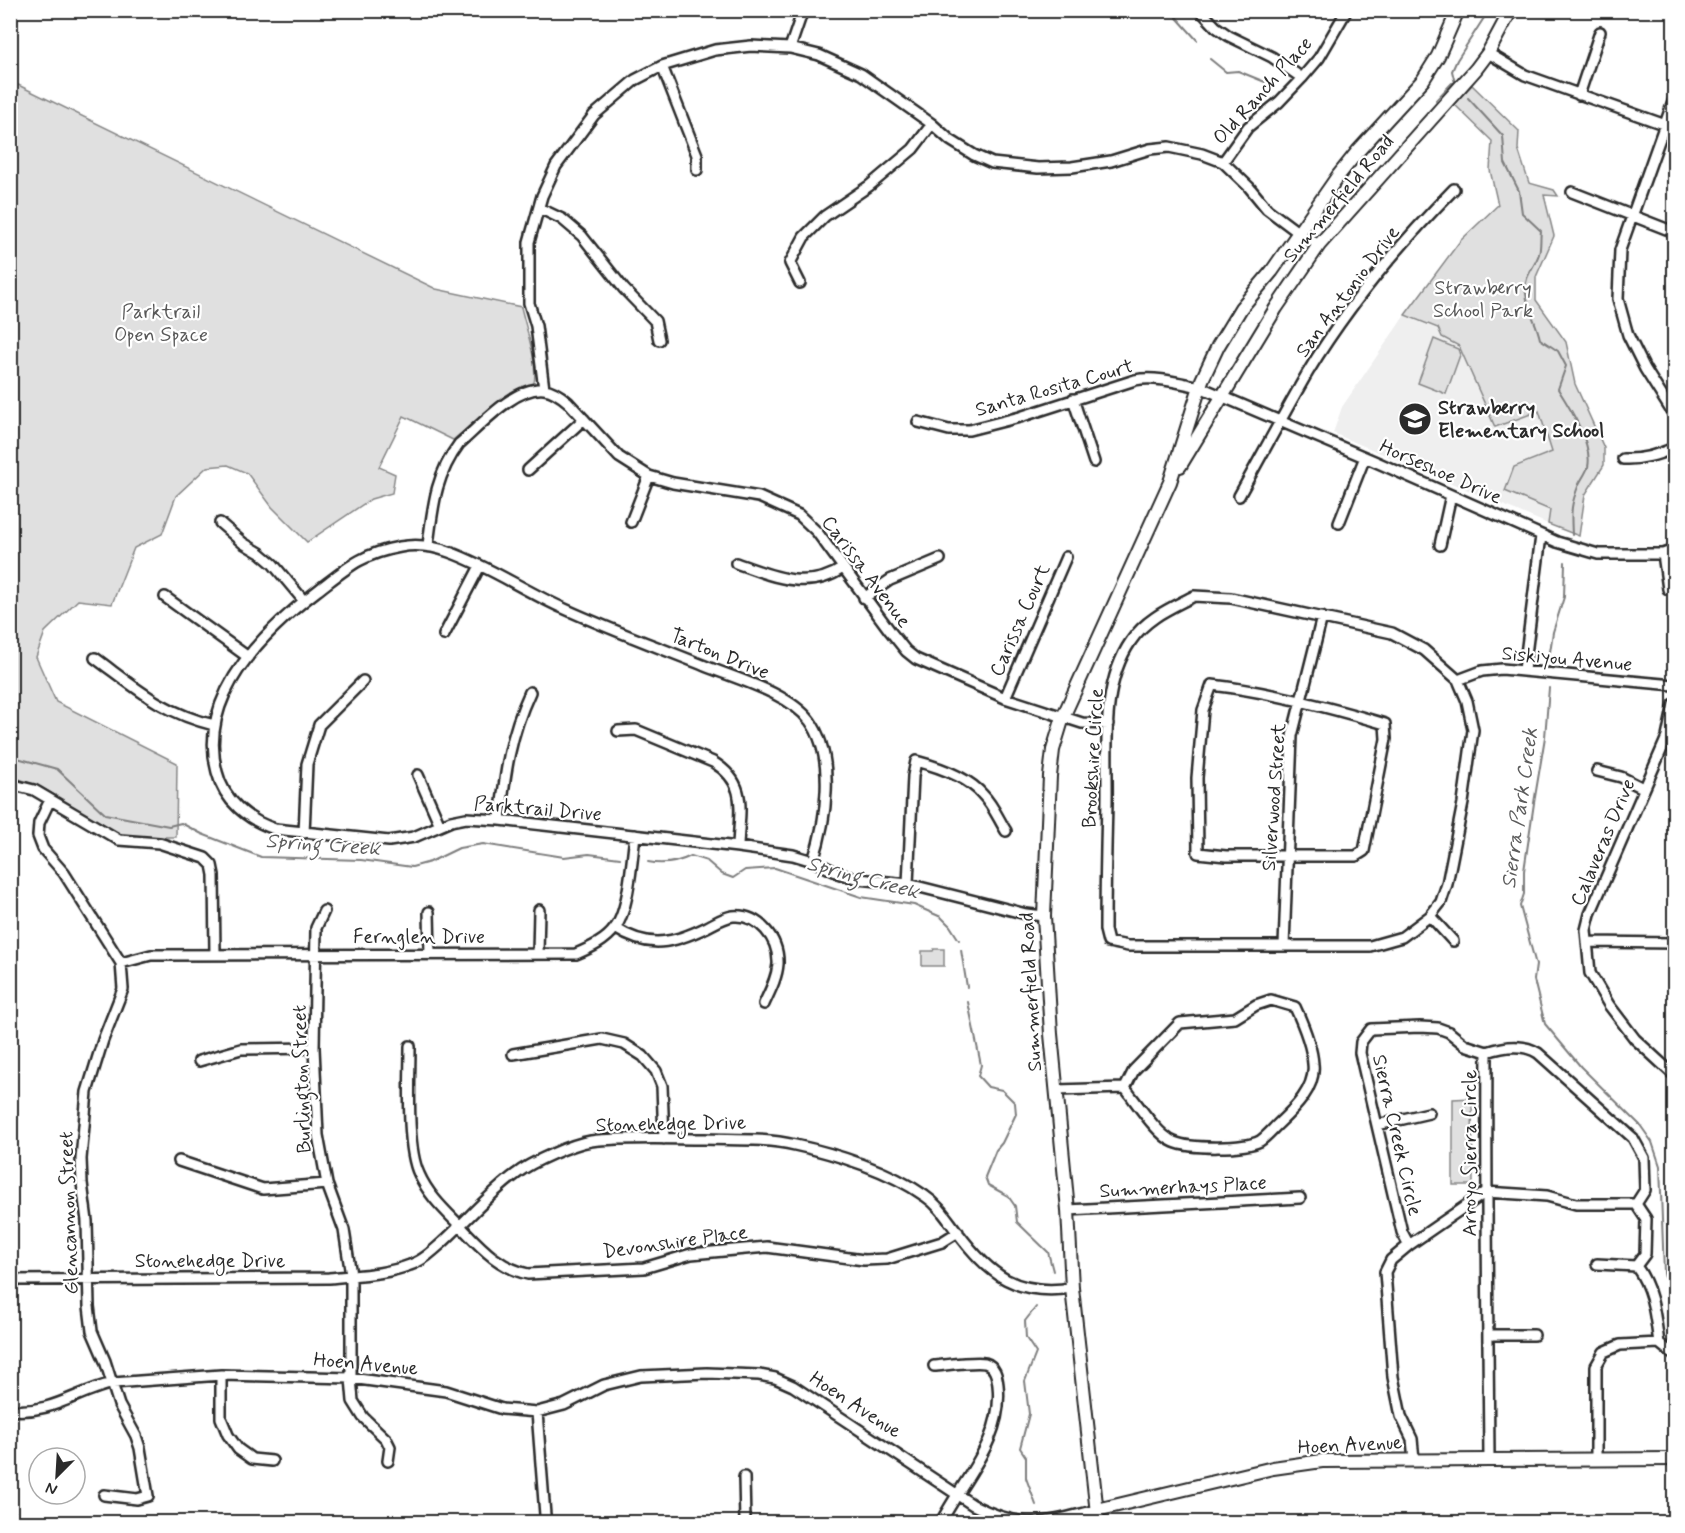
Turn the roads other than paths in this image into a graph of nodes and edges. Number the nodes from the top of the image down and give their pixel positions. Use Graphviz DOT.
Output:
graph roads {
  1 [pos="803,10"];
  2 [pos="1200,10"];
  3 [pos="1347,10"];
  4 [pos="1458,10"];
  5 [pos="1511,10"];
  6 [pos="1600,32"];
  7 [pos="790,48"];
  8 [pos="1488,53"];
  9 [pos="662,66"];
  10 [pos="1302,78"];
  11 [pos="1579,95"];
  12 [pos="1674,99"];
  13 [pos="932,124"];
  14 [pos="1670,126"];
  15 [pos="1222,162"];
  16 [pos="697,170"];
  17 [pos="1454,189"];
  18 [pos="1572,192"];
  19 [pos="539,208"];
  20 [pos="1633,214"];
  21 [pos="1674,232"];
  22 [pos="1299,233"];
  23 [pos="1319,245"];
  24 [pos="800,283"];
  25 [pos="659,340"];
  26 [pos="1200,387"];
  27 [pos="544,389"];
  28 [pos="1222,397"];
  29 [pos="1073,399"];
  30 [pos="1674,415"];
  31 [pos="584,419"];
  32 [pos="918,422"];
  33 [pos="1280,422"];
  34 [pos="1674,448"];
  35 [pos="1365,457"];
  36 [pos="1623,459"];
  37 [pos="1094,462"];
  38 [pos="528,470"];
  39 [pos="649,476"];
  40 [pos="1170,482"];
  41 [pos="1451,495"];
  42 [pos="1239,496"];
  43 [pos="631,522"];
  44 [pos="1339,523"];
  45 [pos="220,524"];
  46 [pos="1541,536"];
  47 [pos="428,545"];
  48 [pos="1440,545"];
  49 [pos="1674,550"];
  50 [pos="1663,554"];
  51 [pos="1066,557"];
  52 [pos="940,559"];
  53 [pos="736,563"];
  54 [pos="480,567"];
  55 [pos="843,568"];
  56 [pos="1668,589"];
  57 [pos="165,597"];
  58 [pos="864,598"];
  59 [pos="304,601"];
  60 [pos="1322,617"];
  61 [pos="444,635"];
  62 [pos="248,657"];
  63 [pos="95,658"];
  64 [pos="1524,670"];
  65 [pos="1458,680"];
  66 [pos="363,681"];
  67 [pos="1674,685"];
  68 [pos="530,692"];
  69 [pos="1005,698"];
  70 [pos="1299,701"];
  71 [pos="1674,704"];
  72 [pos="1063,717"];
  73 [pos="1108,724"];
  74 [pos="214,725"];
  75 [pos="618,731"];
  76 [pos="1597,771"];
  77 [pos="418,775"];
  78 [pos="10,784"];
  79 [pos="1644,788"];
  80 [pos="50,800"];
  81 [pos="500,820"];
  82 [pos="440,825"];
  83 [pos="1006,831"];
  84 [pos="304,833"];
  85 [pos="635,835"];
  86 [pos="738,847"];
  87 [pos="1286,856"];
  88 [pos="813,861"];
  89 [pos="908,884"];
  90 [pos="539,910"];
  91 [pos="324,911"];
  92 [pos="429,912"];
  93 [pos="1044,916"];
  94 [pos="1430,916"];
  95 [pos="615,928"];
  96 [pos="1453,941"];
  97 [pos="1587,942"];
  98 [pos="1674,943"];
  99 [pos="1284,946"];
  100 [pos="538,953"];
  101 [pos="215,954"];
  102 [pos="316,954"];
  103 [pos="430,954"];
  104 [pos="121,963"];
  105 [pos="764,1004"];
  106 [pos="410,1046"];
  107 [pos="314,1048"];
  108 [pos="1487,1052"];
  109 [pos="513,1054"];
  110 [pos="1674,1058"];
  111 [pos="199,1061"];
  112 [pos="1666,1066"];
  113 [pos="1674,1075"];
  114 [pos="1125,1088"];
  115 [pos="1056,1090"];
  116 [pos="1430,1113"];
  117 [pos="1377,1125"];
  118 [pos="664,1139"];
  119 [pos="180,1161"];
  120 [pos="327,1184"];
  121 [pos="1485,1192"];
  122 [pos="1300,1198"];
  123 [pos="1636,1204"];
  124 [pos="1068,1210"];
  125 [pos="460,1226"];
  126 [pos="958,1232"];
  127 [pos="1408,1245"];
  128 [pos="1597,1264"];
  129 [pos="1636,1266"];
  130 [pos="351,1275"];
  131 [pos="89,1278"];
  132 [pos="10,1280"];
  133 [pos="1072,1288"];
  134 [pos="1489,1335"];
  135 [pos="1534,1335"];
  136 [pos="1659,1343"];
  137 [pos="1674,1355"];
  138 [pos="934,1366"];
  139 [pos="221,1375"];
  140 [pos="351,1378"];
  141 [pos="113,1383"];
  142 [pos="10,1410"];
  143 [pos="537,1412"];
  144 [pos="1674,1459"];
  145 [pos="1414,1460"];
  146 [pos="1489,1460"];
  147 [pos="1596,1460"];
  148 [pos="272,1461"];
  149 [pos="388,1461"];
  150 [pos="744,1477"];
  151 [pos="957,1494"];
  152 [pos="104,1495"];
  153 [pos="545,1515"];
  154 [pos="1098,1516"];
  155 [pos="745,1522"];
  156 [pos="941,1522"];
  1 -- 7 [label="street"];
  2 -- 10 [label="street"];
  3 -- 10 [label="street, Old Ranch Place"];
  4 -- 22 [label="street, Summerfield Road"];
  5 -- 8 [label="street, Summerfield Road"];
  6 -- 11 [label="street"];
  7 -- 9 [label="street"];
  7 -- 13 [label="street"];
  8 -- 11 [label="street"];
  8 -- 23 [label="street, Summerfield Road"];
  9 -- 16 [label="street"];
  9 -- 19 [label="street"];
  10 -- 15 [label="street, Old Ranch Place"];
  11 -- 14 [label="street"];
  12 -- 14 [label="street"];
  13 -- 15 [label="street"];
  13 -- 24 [label="street"];
  14 -- 20 [label="street"];
  15 -- 22 [label="street"];
  17 -- 33 [label="street, San Antonio Drive"];
  18 -- 20 [label="street"];
  19 -- 25 [label="street"];
  19 -- 27 [label="street"];
  20 -- 21 [label="street"];
  20 -- 30 [label="street"];
  22 -- 23 [label="street"];
  22 -- 26 [label="street, Summerfield Road"];
  23 -- 28 [label="street, Summerfield Road"];
  26 -- 28 [label="street, Horseshoe Drive"];
  26 -- 29 [label="street, Santa Rosita Court"];
  26 -- 40 [label="street, Summerfield Road"];
  27 -- 31 [label="street, Carissa Avenue"];
  27 -- 47 [label="street"];
  28 -- 33 [label="street, Horseshoe Drive"];
  28 -- 40 [label="street, Summerfield Road"];
  29 -- 32 [label="street, Santa Rosita Court"];
  29 -- 37 [label="street"];
  31 -- 38 [label="street"];
  31 -- 39 [label="street, Carissa Avenue"];
  33 -- 35 [label="street, Horseshoe Drive"];
  33 -- 42 [label="street, San Antonio Drive"];
  34 -- 36 [label="street"];
  35 -- 41 [label="street, Horseshoe Drive"];
  35 -- 44 [label="street"];
  39 -- 43 [label="street"];
  39 -- 55 [label="street, Carissa Avenue"];
  40 -- 72 [label="street, Summerfield Road"];
  41 -- 46 [label="street, Horseshoe Drive"];
  41 -- 48 [label="street"];
  45 -- 59 [label="street"];
  46 -- 50 [label="street, Horseshoe Drive"];
  46 -- 64 [label="street"];
  47 -- 54 [label="street, Tarton Drive"];
  47 -- 59 [label="street, Parktrail Drive"];
  49 -- 50 [label="street, Horseshoe Drive"];
  50 -- 56 [label="street"];
  51 -- 69 [label="street, Carissa Court"];
  52 -- 58 [label="street"];
  53 -- 55 [label="street"];
  54 -- 61 [label="street"];
  54 -- 88 [label="street, Tarton Drive"];
  55 -- 58 [label="street, Carissa Avenue"];
  57 -- 62 [label="street"];
  58 -- 69 [label="street, Carissa Avenue"];
  59 -- 62 [label="street, Parktrail Drive"];
  60 -- 65 [label="street, Brookshire Circle"];
  60 -- 70 [label="street, Silverwood Street"];
  60 -- 73 [label="street, Brookshire Circle"];
  62 -- 74 [label="street, Parktrail Drive"];
  63 -- 74 [label="street"];
  64 -- 65 [label="street, Siskiyou Avenue"];
  64 -- 67 [label="street, Siskiyou Avenue"];
  65 -- 94 [label="street, Brookshire Circle"];
  66 -- 84 [label="street"];
  68 -- 81 [label="street"];
  69 -- 72 [label="street, Carissa Avenue"];
  70 -- 87 [label="street, Silverwood Street"];
  70 -- 87 [label="street"];
  70 -- 87 [label="street"];
  71 -- 79 [label="street, Calaveras Drive"];
  72 -- 73 [label="street, Carissa Avenue"];
  72 -- 93 [label="street, Summerfield Road"];
  73 -- 99 [label="street, Brookshire Circle"];
  74 -- 84 [label="street, Parktrail Drive"];
  75 -- 86 [label="street"];
  76 -- 79 [label="street"];
  77 -- 82 [label="street"];
  78 -- 80 [label="street"];
  79 -- 97 [label="street, Calaveras Drive"];
  80 -- 101 [label="street"];
  80 -- 104 [label="street"];
  81 -- 82 [label="street, Parktrail Drive"];
  81 -- 85 [label="street, Parktrail Drive"];
  82 -- 84 [label="street, Parktrail Drive"];
  83 -- 89 [label="street"];
  85 -- 86 [label="street, Parktrail Drive"];
  85 -- 95 [label="street, Fernglen Drive"];
  86 -- 88 [label="street, Parktrail Drive"];
  87 -- 99 [label="street, Silverwood Street"];
  88 -- 89 [label="street, Parktrail Drive"];
  89 -- 93 [label="street, Parktrail Drive"];
  90 -- 100 [label="street"];
  91 -- 102 [label="street, Burlington Street"];
  92 -- 103 [label="street"];
  93 -- 115 [label="street, Summerfield Road"];
  94 -- 96 [label="street"];
  94 -- 99 [label="street, Brookshire Circle"];
  95 -- 100 [label="street, Fernglen Drive"];
  95 -- 105 [label="street"];
  97 -- 98 [label="street"];
  97 -- 112 [label="street, Calaveras Drive"];
  100 -- 103 [label="street, Fernglen Drive"];
  101 -- 102 [label="street, Fernglen Drive"];
  101 -- 104 [label="street, Fernglen Drive"];
  102 -- 103 [label="street, Fernglen Drive"];
  102 -- 107 [label="street, Burlington Street"];
  104 -- 131 [label="street, Glencannon Street"];
  106 -- 125 [label="street, Devonshire Place"];
  107 -- 111 [label="street"];
  107 -- 120 [label="street, Burlington Street"];
  108 -- 117 [label="street, Sierra Creek Circle"];
  108 -- 121 [label="street, Arroyo Sierra Circle"];
  108 -- 123 [label="street, Arroyo Sierra Circle"];
  109 -- 118 [label="street"];
  110 -- 112 [label="street"];
  112 -- 113 [label="street, Calaveras Drive"];
  114 -- 114 [label="street"];
  114 -- 115 [label="street"];
  115 -- 124 [label="street, Summerfield Road"];
  116 -- 117 [label="street"];
  117 -- 127 [label="street, Sierra Creek Circle"];
  118 -- 125 [label="street, Stonehedge Drive"];
  118 -- 126 [label="street, Stonehedge Drive"];
  119 -- 120 [label="street"];
  120 -- 130 [label="street, Burlington Street"];
  121 -- 123 [label="street"];
  121 -- 127 [label="street, Sierra Creek Circle"];
  121 -- 134 [label="street, Arroyo Sierra Circle"];
  122 -- 124 [label="street, Summerhays Place"];
  123 -- 129 [label="street"];
  124 -- 133 [label="street, Summerfield Road"];
  125 -- 126 [label="street, Devonshire Place"];
  125 -- 130 [label="street, Stonehedge Drive"];
  126 -- 133 [label="street, Stonehedge Drive"];
  127 -- 145 [label="street"];
  128 -- 129 [label="street"];
  129 -- 136 [label="street"];
  130 -- 131 [label="street, Stonehedge Drive"];
  130 -- 140 [label="street, Burlington Street"];
  131 -- 132 [label="street, Stonehedge Drive"];
  131 -- 141 [label="street, Glencannon Street"];
  133 -- 154 [label="street, Summerfield Road"];
  134 -- 135 [label="street"];
  134 -- 146 [label="street, Arroyo Sierra Circle"];
  136 -- 137 [label="street"];
  136 -- 147 [label="street"];
  138 -- 151 [label="street"];
  139 -- 140 [label="street, Hoen Avenue"];
  139 -- 141 [label="street, Hoen Avenue"];
  139 -- 148 [label="street"];
  140 -- 143 [label="street, Hoen Avenue"];
  140 -- 149 [label="street, Burlington Street"];
  141 -- 142 [label="street, Hoen Avenue"];
  141 -- 152 [label="street, Glencannon Street"];
  143 -- 151 [label="street, Hoen Avenue"];
  143 -- 153 [label="street"];
  144 -- 147 [label="street, Hoen Avenue"];
  145 -- 146 [label="street, Hoen Avenue"];
  145 -- 154 [label="street, Hoen Avenue"];
  146 -- 147 [label="street, Hoen Avenue"];
  150 -- 155 [label="street"];
  151 -- 154 [label="street, Hoen Avenue"];
  151 -- 156 [label="street"];
}
